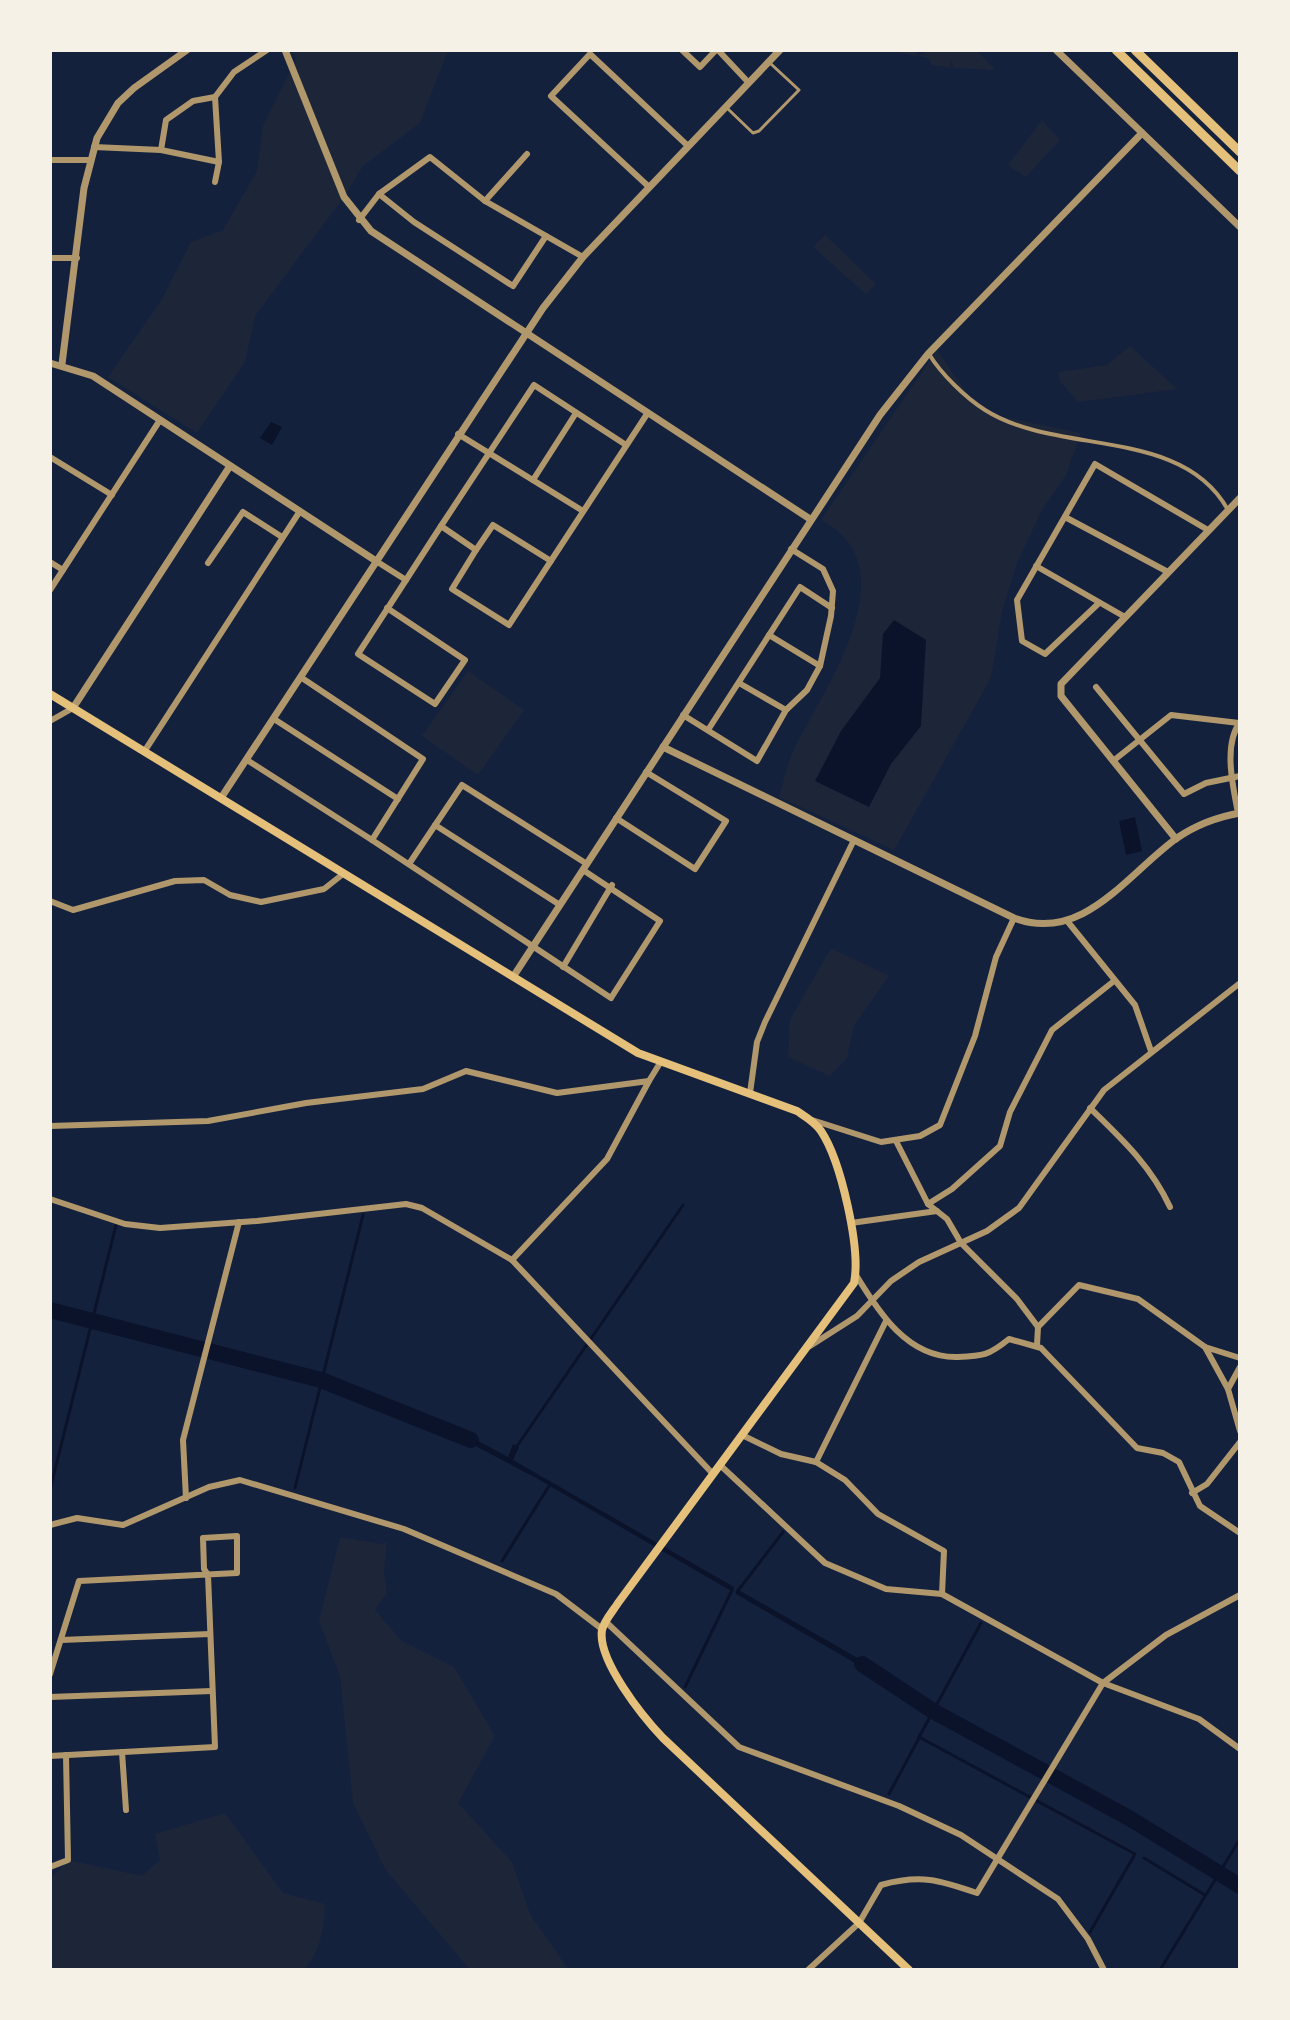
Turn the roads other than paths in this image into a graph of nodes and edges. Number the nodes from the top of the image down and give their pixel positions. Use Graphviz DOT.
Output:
graph roads {
  1 [pos="187,50"];
  2 [pos="267,50"];
  3 [pos="285,50"];
  4 [pos="682,50"];
  5 [pos="717,50"];
  6 [pos="780,50"];
  7 [pos="1056,50"];
  8 [pos="1116,50"];
  9 [pos="1135,50"];
  10 [pos="768,62"];
  11 [pos="748,82"];
  12 [pos="215,97"];
  13 [pos="725,107"];
  14 [pos="1142,133"];
  15 [pos="688,146"];
  16 [pos="94,147"];
  17 [pos="161,150"];
  18 [pos="1240,152"];
  19 [pos="527,154"];
  20 [pos="50,160"];
  21 [pos="90,160"];
  22 [pos="219,162"];
  23 [pos="1240,171"];
  24 [pos="215,182"];
  25 [pos="648,186"];
  26 [pos="379,194"];
  27 [pos="485,201"];
  28 [pos="359,220"];
  29 [pos="1240,227"];
  30 [pos="546,236"];
  31 [pos="583,257"];
  32 [pos="50,258"];
  33 [pos="77,258"];
  34 [pos="524,333"];
  35 [pos="928,354"];
  36 [pos="50,363"];
  37 [pos="62,364"];
  38 [pos="576,413"];
  39 [pos="647,414"];
  40 [pos="160,420"];
  41 [pos="458,434"];
  42 [pos="626,445"];
  43 [pos="489,452"];
  44 [pos="50,457"];
  45 [pos="230,466"];
  46 [pos="533,480"];
  47 [pos="112,495"];
  48 [pos="1240,498"];
  49 [pos="1228,510"];
  50 [pos="300,511"];
  51 [pos="583,511"];
  52 [pos="1065,517"];
  53 [pos="810,519"];
  54 [pos="441,526"];
  55 [pos="1208,530"];
  56 [pos="282,537"];
  57 [pos="791,549"];
  58 [pos="476,550"];
  59 [pos="376,561"];
  60 [pos="551,561"];
  61 [pos="50,562"];
  62 [pos="208,563"];
  63 [pos="1036,566"];
  64 [pos="63,570"];
  65 [pos="1168,572"];
  66 [pos="406,580"];
  67 [pos="50,590"];
  68 [pos="1099,603"];
  69 [pos="387,608"];
  70 [pos="832,608"];
  71 [pos="1125,617"];
  72 [pos="769,635"];
  73 [pos="820,666"];
  74 [pos="302,678"];
  75 [pos="739,683"];
  76 [pos="1096,687"];
  77 [pos="50,694"];
  78 [pos="73,708"];
  79 [pos="786,710"];
  80 [pos="683,715"];
  81 [pos="274,719"];
  82 [pos="50,721"];
  83 [pos="1239,722"];
  84 [pos="708,730"];
  85 [pos="1139,740"];
  86 [pos="663,747"];
  87 [pos="144,752"];
  88 [pos="247,760"];
  89 [pos="1113,761"];
  90 [pos="646,772"];
  91 [pos="1240,776"];
  92 [pos="1232,777"];
  93 [pos="221,798"];
  94 [pos="398,799"];
  95 [pos="1239,813"];
  96 [pos="616,818"];
  97 [pos="435,825"];
  98 [pos="1176,839"];
  99 [pos="372,840"];
  100 [pos="854,840"];
  101 [pos="409,864"];
  102 [pos="585,867"];
  103 [pos="343,874"];
  104 [pos="612,885"];
  105 [pos="50,901"];
  106 [pos="560,905"];
  107 [pos="1014,918"];
  108 [pos="1068,922"];
  109 [pos="533,947"];
  110 [pos="563,967"];
  111 [pos="513,977"];
  112 [pos="1114,981"];
  113 [pos="1240,983"];
  114 [pos="1151,1051"];
  115 [pos="660,1063"];
  116 [pos="649,1081"];
  117 [pos="750,1093"];
  118 [pos="1090,1108"];
  119 [pos="811,1120"];
  120 [pos="50,1126"];
  121 [pos="896,1141"];
  122 [pos="50,1199"];
  123 [pos="928,1204"];
  124 [pos="1170,1207"];
  125 [pos="937,1211"];
  126 [pos="239,1222"];
  127 [pos="851,1223"];
  128 [pos="961,1243"];
  129 [pos="512,1260"];
  130 [pos="856,1275"];
  131 [pos="872,1301"];
  132 [pos="886,1321"];
  133 [pos="1038,1327"];
  134 [pos="1037,1345"];
  135 [pos="810,1346"];
  136 [pos="1205,1347"];
  137 [pos="1240,1358"];
  138 [pos="1240,1367"];
  139 [pos="1228,1389"];
  140 [pos="1240,1431"];
  141 [pos="742,1435"];
  142 [pos="1240,1442"];
  143 [pos="816,1462"];
  144 [pos="720,1465"];
  145 [pos="713,1474"];
  146 [pos="1192,1493"];
  147 [pos="186,1498"];
  148 [pos="50,1527"];
  149 [pos="1240,1533"];
  150 [pos="208,1575"];
  151 [pos="942,1594"];
  152 [pos="1240,1595"];
  153 [pos="604,1626"];
  154 [pos="210,1634"];
  155 [pos="61,1640"];
  156 [pos="50,1674"];
  157 [pos="1103,1683"];
  158 [pos="212,1691"];
  159 [pos="50,1697"];
  160 [pos="1240,1749"];
  161 [pos="122,1752"];
  162 [pos="66,1755"];
  163 [pos="50,1756"];
  164 [pos="126,1810"];
  165 [pos="997,1859"];
  166 [pos="50,1867"];
  167 [pos="859,1923"];
  168 [pos="808,1970"];
  169 [pos="909,1970"];
  170 [pos="1104,1970"];
  1 -- 16 [label="street"];
  2 -- 12 [label="street"];
  3 -- 28 [label="street"];
  4 -- 5 [label="street"];
  5 -- 11 [label="street"];
  6 -- 10 [label="street"];
  7 -- 14 [label="street"];
  8 -- 23 [label="main road"];
  9 -- 18 [label="main road"];
  10 -- 11 [label="street"];
  10 -- 13 [label="lane"];
  11 -- 13 [label="street"];
  12 -- 17 [label="street"];
  12 -- 22 [label="street"];
  13 -- 15 [label="street"];
  14 -- 29 [label="street"];
  14 -- 35 [label="street"];
  15 -- 25 [label="street"];
  15 -- 25 [label="street"];
  16 -- 17 [label="street"];
  16 -- 21 [label="street"];
  17 -- 22 [label="street"];
  19 -- 27 [label="street"];
  20 -- 21 [label="street"];
  21 -- 33 [label="street"];
  22 -- 24 [label="street"];
  25 -- 31 [label="street"];
  26 -- 27 [label="street"];
  26 -- 28 [label="street"];
  26 -- 30 [label="street"];
  27 -- 30 [label="street"];
  28 -- 34 [label="street"];
  30 -- 31 [label="street"];
  31 -- 34 [label="street"];
  32 -- 33 [label="street"];
  33 -- 37 [label="street"];
  34 -- 39 [label="street"];
  34 -- 41 [label="street"];
  35 -- 49 [label="street"];
  35 -- 53 [label="street"];
  36 -- 37 [label="street"];
  37 -- 40 [label="street"];
  38 -- 42 [label="street"];
  38 -- 43 [label="street"];
  38 -- 46 [label="street"];
  39 -- 42 [label="street"];
  39 -- 53 [label="street"];
  40 -- 45 [label="street"];
  40 -- 47 [label="street"];
  41 -- 43 [label="street"];
  41 -- 59 [label="street"];
  42 -- 51 [label="street"];
  43 -- 46 [label="street"];
  43 -- 54 [label="street"];
  44 -- 47 [label="street"];
  45 -- 50 [label="street"];
  45 -- 78 [label="street"];
  46 -- 51 [label="street"];
  47 -- 64 [label="street"];
  48 -- 49 [label="street"];
  49 -- 55 [label="street"];
  50 -- 56 [label="street"];
  50 -- 59 [label="street"];
  51 -- 60 [label="street"];
  52 -- 55 [label="street"];
  52 -- 63 [label="street"];
  52 -- 65 [label="street"];
  53 -- 57 [label="street"];
  54 -- 58 [label="street"];
  54 -- 66 [label="street"];
  55 -- 65 [label="street"];
  56 -- 62 [label="street"];
  56 -- 87 [label="street"];
  57 -- 70 [label="street"];
  57 -- 80 [label="street"];
  58 -- 60 [label="street"];
  58 -- 60 [label="street"];
  59 -- 66 [label="street"];
  59 -- 74 [label="street"];
  61 -- 64 [label="street"];
  63 -- 68 [label="street"];
  63 -- 68 [label="street"];
  64 -- 67 [label="street"];
  65 -- 71 [label="street"];
  66 -- 69 [label="street"];
  68 -- 71 [label="street"];
  69 -- 69 [label="street"];
  70 -- 72 [label="street"];
  70 -- 73 [label="street"];
  71 -- 89 [label="street"];
  72 -- 73 [label="street"];
  72 -- 75 [label="street"];
  73 -- 79 [label="street"];
  74 -- 81 [label="street"];
  74 -- 94 [label="street"];
  75 -- 79 [label="street"];
  75 -- 84 [label="street"];
  76 -- 85 [label="street"];
  77 -- 78 [label="main road"];
  78 -- 82 [label="street"];
  78 -- 87 [label="main road"];
  79 -- 84 [label="street"];
  80 -- 84 [label="street"];
  80 -- 86 [label="street"];
  81 -- 88 [label="street"];
  81 -- 94 [label="street"];
  83 -- 85 [label="street"];
  83 -- 92 [label="street"];
  85 -- 89 [label="street"];
  85 -- 92 [label="street"];
  86 -- 90 [label="street"];
  86 -- 100 [label="street"];
  87 -- 93 [label="main road"];
  88 -- 93 [label="street"];
  88 -- 99 [label="street"];
  89 -- 98 [label="street"];
  90 -- 96 [label="street"];
  90 -- 96 [label="street"];
  91 -- 92 [label="street"];
  92 -- 95 [label="street"];
  93 -- 103 [label="main road"];
  94 -- 99 [label="street"];
  95 -- 98 [label="street"];
  96 -- 102 [label="street"];
  97 -- 101 [label="street"];
  97 -- 102 [label="street"];
  97 -- 106 [label="street"];
  98 -- 108 [label="street"];
  99 -- 101 [label="street"];
  100 -- 107 [label="street"];
  100 -- 117 [label="street"];
  101 -- 109 [label="street"];
  102 -- 104 [label="street"];
  102 -- 106 [label="street"];
  103 -- 105 [label="street"];
  103 -- 111 [label="main road"];
  104 -- 110 [label="street"];
  104 -- 110 [label="street"];
  106 -- 109 [label="street"];
  107 -- 108 [label="street"];
  107 -- 121 [label="street"];
  108 -- 112 [label="street"];
  109 -- 110 [label="street"];
  109 -- 111 [label="street"];
  111 -- 115 [label="main road"];
  112 -- 114 [label="street"];
  112 -- 123 [label="street"];
  113 -- 114 [label="street"];
  114 -- 118 [label="street"];
  115 -- 116 [label="street"];
  115 -- 117 [label="main road"];
  116 -- 120 [label="street"];
  116 -- 129 [label="street"];
  117 -- 119 [label="main road"];
  118 -- 124 [label="street"];
  118 -- 128 [label="street"];
  119 -- 121 [label="street"];
  119 -- 127 [label="main road"];
  121 -- 123 [label="street"];
  122 -- 126 [label="street"];
  123 -- 125 [label="street"];
  125 -- 127 [label="street"];
  125 -- 128 [label="street"];
  126 -- 129 [label="street"];
  126 -- 147 [label="street"];
  127 -- 130 [label="main road"];
  128 -- 131 [label="street"];
  128 -- 133 [label="street"];
  129 -- 145 [label="street"];
  130 -- 131 [label="street"];
  130 -- 135 [label="main road"];
  131 -- 132 [label="street"];
  131 -- 135 [label="street"];
  132 -- 134 [label="street"];
  132 -- 143 [label="street"];
  133 -- 134 [label="street"];
  133 -- 136 [label="street"];
  134 -- 146 [label="street"];
  135 -- 141 [label="main road"];
  136 -- 137 [label="street"];
  136 -- 139 [label="street"];
  138 -- 139 [label="street"];
  139 -- 140 [label="street"];
  141 -- 143 [label="street"];
  141 -- 144 [label="main road"];
  142 -- 146 [label="street"];
  143 -- 151 [label="street"];
  144 -- 145 [label="main road"];
  144 -- 151 [label="street"];
  145 -- 153 [label="main road"];
  146 -- 149 [label="street"];
  147 -- 148 [label="street"];
  147 -- 153 [label="street"];
  150 -- 150 [label="street"];
  150 -- 154 [label="street"];
  150 -- 155 [label="street"];
  151 -- 157 [label="street"];
  152 -- 157 [label="street"];
  153 -- 165 [label="street"];
  153 -- 167 [label="main road"];
  154 -- 155 [label="street"];
  154 -- 158 [label="street"];
  155 -- 156 [label="street"];
  157 -- 160 [label="street"];
  157 -- 165 [label="street"];
  158 -- 159 [label="street"];
  158 -- 161 [label="street"];
  161 -- 162 [label="street"];
  161 -- 164 [label="street"];
  162 -- 163 [label="street"];
  162 -- 166 [label="street"];
  165 -- 167 [label="street"];
  165 -- 170 [label="street"];
  167 -- 168 [label="street"];
  167 -- 169 [label="main road"];
}
